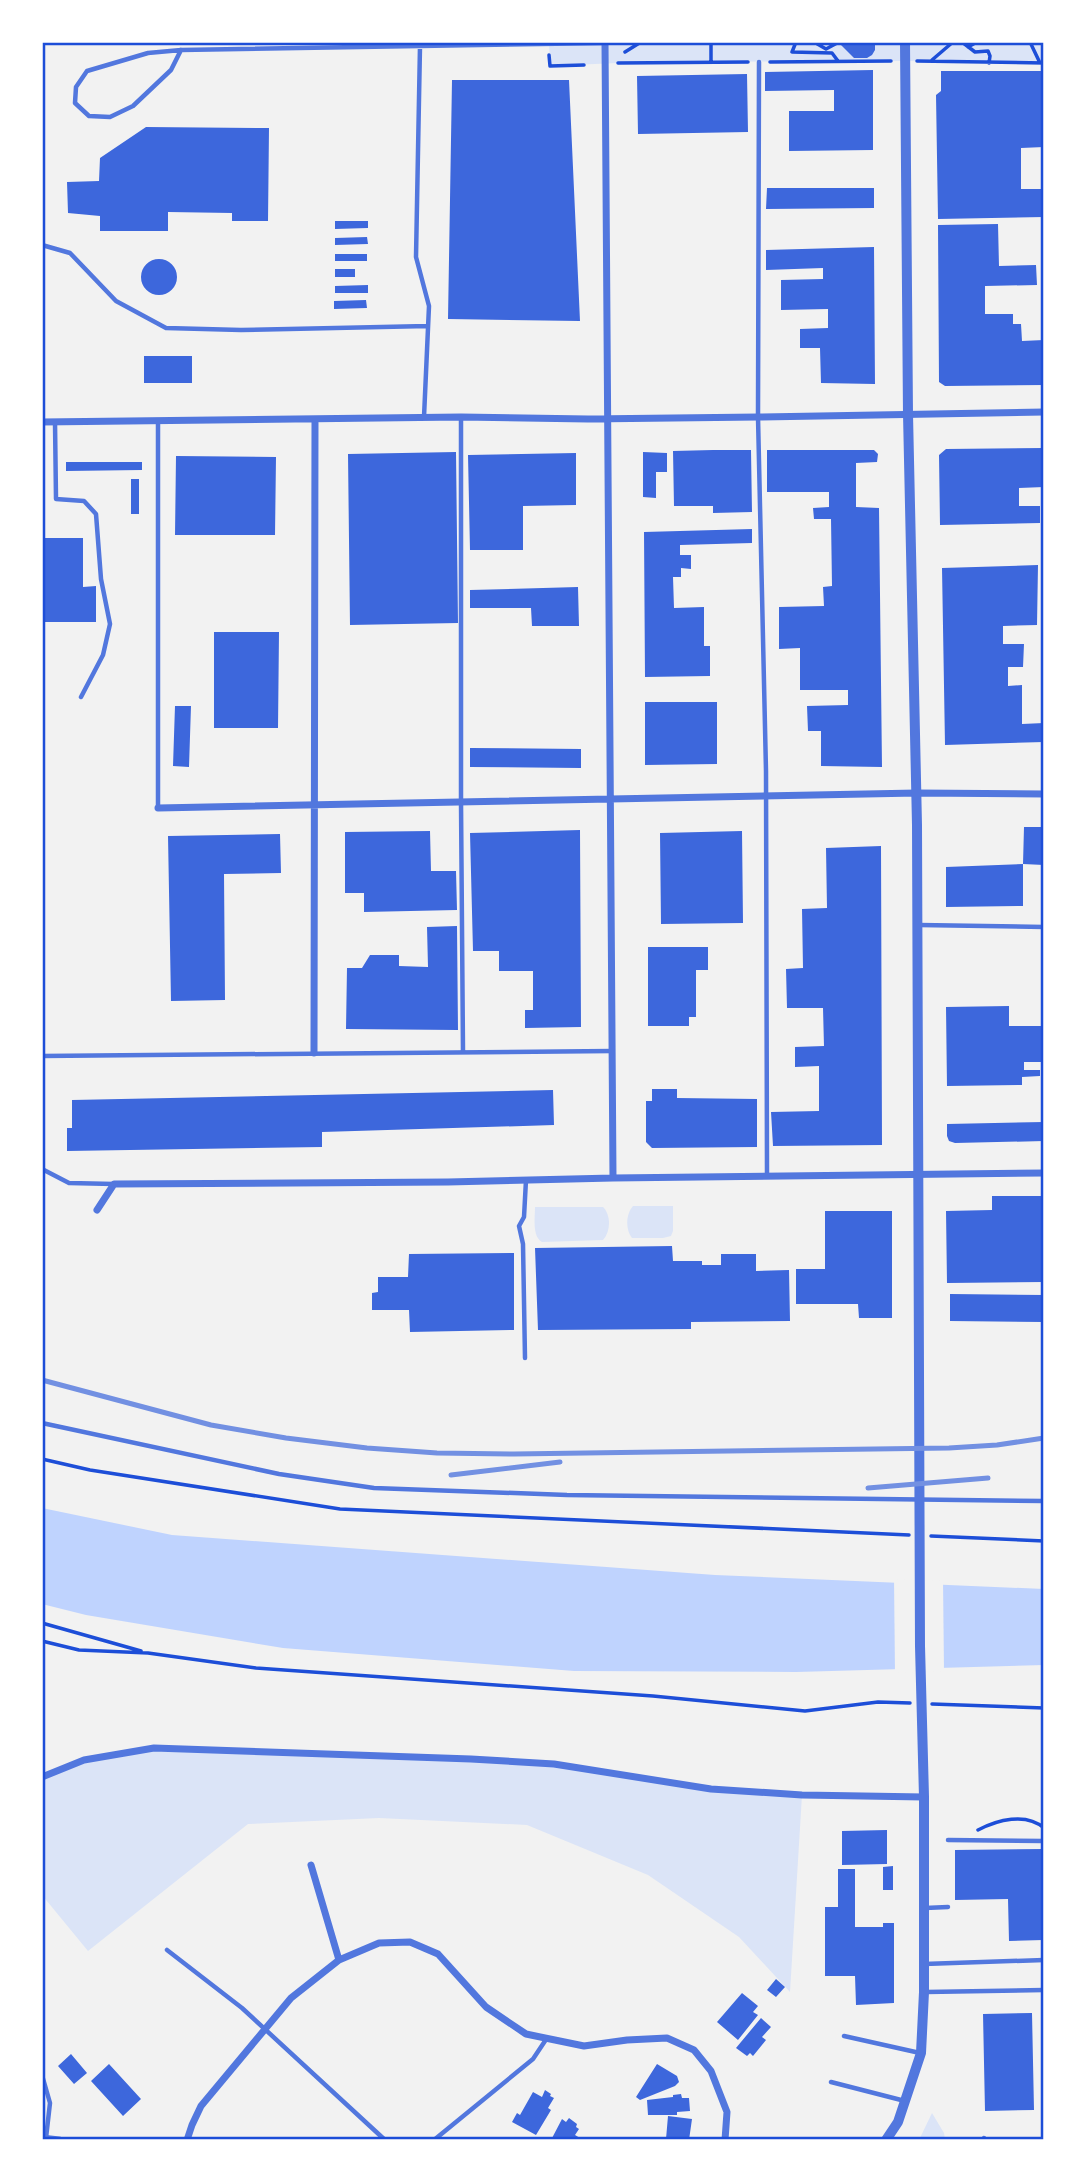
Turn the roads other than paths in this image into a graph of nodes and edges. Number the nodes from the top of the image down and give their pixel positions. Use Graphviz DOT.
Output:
graph roads {
  1 [pos="605,43"];
  2 [pos="420,46"];
  3 [pos="181,50"];
  4 [pos="905,52"];
  5 [pos="759,62"];
  6 [pos="42,245"];
  7 [pos="428,326"];
  8 [pos="1044,412"];
  9 [pos="908,414"];
  10 [pos="424,417"];
  11 [pos="461,417"];
  12 [pos="758,417"];
  13 [pos="608,418"];
  14 [pos="315,419"];
  15 [pos="158,421"];
  16 [pos="42,422"];
  17 [pos="55,422"];
  18 [pos="81,697"];
  19 [pos="916,793"];
  20 [pos="1044,794"];
  21 [pos="766,796"];
  22 [pos="610,799"];
  23 [pos="460,802"];
  24 [pos="315,805"];
  25 [pos="158,808"];
  26 [pos="918,925"];
  27 [pos="1044,927"];
  28 [pos="612,1051"];
  29 [pos="463,1052"];
  30 [pos="314,1054"];
  31 [pos="42,1056"];
  32 [pos="42,1169"];
  33 [pos="920,1173"];
  34 [pos="1044,1173"];
  35 [pos="767,1176"];
  36 [pos="613,1178"];
  37 [pos="526,1180"];
  38 [pos="114,1184"];
  39 [pos="97,1210"];
  40 [pos="525,1358"];
  41 [pos="42,1423"];
  42 [pos="1044,1501"];
  43 [pos="42,1777"];
  44 [pos="924,1797"];
  45 [pos="948,1840"];
  46 [pos="1044,1841"];
  47 [pos="311,1865"];
  48 [pos="948,1907"];
  49 [pos="923,1908"];
  50 [pos="167,1950"];
  51 [pos="338,1960"];
  52 [pos="1044,1960"];
  53 [pos="923,1964"];
  54 [pos="1044,1990"];
  55 [pos="923,1992"];
  56 [pos="265,2030"];
  57 [pos="844,2036"];
  58 [pos="547,2038"];
  59 [pos="921,2053"];
  60 [pos="42,2075"];
  61 [pos="831,2082"];
  62 [pos="43,2084"];
  63 [pos="905,2101"];
  64 [pos="44,2138"];
  65 [pos="59,2140"];
  66 [pos="187,2140"];
  67 [pos="385,2140"];
  68 [pos="434,2140"];
  69 [pos="725,2140"];
  70 [pos="886,2140"];
  1 -- 2 [label="lane"];
  1 -- 13 [label="street"];
  2 -- 3 [label="lane"];
  2 -- 7 [label="lane"];
  3 -- 3 [label="lane"];
  4 -- 9 [label="street"];
  5 -- 12 [label="lane"];
  6 -- 7 [label="lane"];
  7 -- 10 [label="lane"];
  8 -- 9 [label="street"];
  9 -- 12 [label="street"];
  9 -- 19 [label="street"];
  10 -- 11 [label="street"];
  10 -- 14 [label="street"];
  11 -- 13 [label="street"];
  11 -- 23 [label="lane"];
  12 -- 13 [label="street"];
  12 -- 21 [label="lane"];
  13 -- 22 [label="street"];
  14 -- 15 [label="street"];
  14 -- 24 [label="street"];
  15 -- 17 [label="street"];
  15 -- 25 [label="lane"];
  16 -- 17 [label="street"];
  17 -- 18 [label="lane"];
  19 -- 20 [label="street"];
  19 -- 21 [label="street"];
  19 -- 26 [label="street"];
  21 -- 22 [label="street"];
  21 -- 35 [label="lane"];
  22 -- 23 [label="street"];
  22 -- 28 [label="street"];
  23 -- 24 [label="street"];
  23 -- 29 [label="lane"];
  24 -- 25 [label="street"];
  24 -- 30 [label="street"];
  26 -- 27 [label="lane"];
  26 -- 33 [label="street"];
  28 -- 29 [label="lane"];
  28 -- 36 [label="street"];
  29 -- 30 [label="lane"];
  30 -- 31 [label="lane"];
  32 -- 38 [label="lane"];
  33 -- 34 [label="street"];
  33 -- 35 [label="street"];
  33 -- 44 [label="street"];
  35 -- 36 [label="street"];
  36 -- 37 [label="street"];
  37 -- 38 [label="street"];
  37 -- 40 [label="lane"];
  38 -- 39 [label="street"];
  41 -- 42 [label="lane"];
  43 -- 44 [label="street"];
  44 -- 49 [label="street"];
  45 -- 46 [label="lane"];
  47 -- 51 [label="street"];
  48 -- 49 [label="lane"];
  49 -- 53 [label="street"];
  50 -- 56 [label="lane"];
  51 -- 56 [label="street"];
  51 -- 58 [label="street"];
  52 -- 53 [label="lane"];
  53 -- 55 [label="street"];
  54 -- 55 [label="lane"];
  55 -- 59 [label="street"];
  56 -- 66 [label="street"];
  56 -- 67 [label="lane"];
  57 -- 59 [label="lane"];
  58 -- 68 [label="lane"];
  58 -- 69 [label="street"];
  59 -- 63 [label="street"];
  60 -- 62 [label="lane"];
  61 -- 63 [label="lane"];
  62 -- 64 [label="lane"];
  63 -- 70 [label="street"];
  64 -- 65 [label="street"];
}
